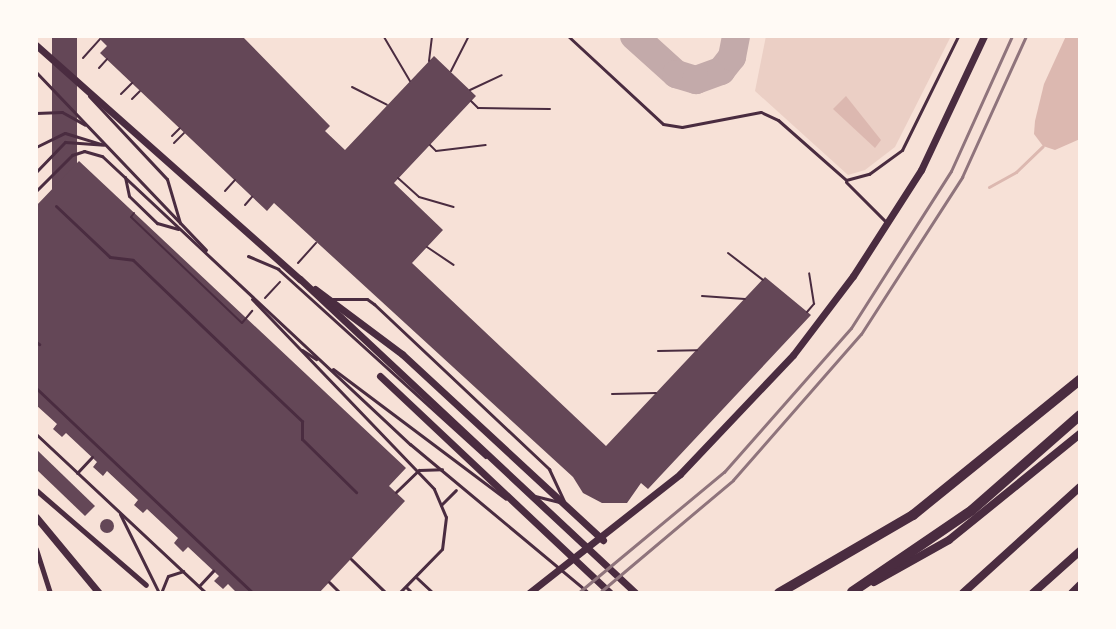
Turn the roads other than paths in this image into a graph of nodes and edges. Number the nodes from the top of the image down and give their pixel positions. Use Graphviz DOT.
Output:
graph roads {
  1 [pos="568,36"];
  2 [pos="958,36"];
  3 [pos="984,36"];
  4 [pos="36,45"];
  5 [pos="36,72"];
  6 [pos="75,79"];
  7 [pos="36,113"];
  8 [pos="88,127"];
  9 [pos="104,145"];
  10 [pos="36,147"];
  11 [pos="36,172"];
  12 [pos="124,176"];
  13 [pos="846,180"];
  14 [pos="36,191"];
  15 [pos="56,206"];
  16 [pos="887,224"];
  17 [pos="182,231"];
  18 [pos="248,256"];
  19 [pos="300,279"];
  20 [pos="312,300"];
  21 [pos="297,346"];
  22 [pos="380,376"];
  23 [pos="1080,380"];
  24 [pos="36,388"];
  25 [pos="1080,415"];
  26 [pos="36,434"];
  27 [pos="1080,434"];
  28 [pos="92,457"];
  29 [pos="442,469"];
  30 [pos="77,473"];
  31 [pos="1080,487"];
  32 [pos="36,490"];
  33 [pos="456,490"];
  34 [pos="356,492"];
  35 [pos="396,492"];
  36 [pos="564,503"];
  37 [pos="441,505"];
  38 [pos="519,508"];
  39 [pos="118,511"];
  40 [pos="36,517"];
  41 [pos="603,540"];
  42 [pos="36,549"];
  43 [pos="1080,551"];
  44 [pos="351,559"];
  45 [pos="183,571"];
  46 [pos="213,571"];
  47 [pos="417,578"];
  48 [pos="329,582"];
  49 [pos="146,585"];
  50 [pos="1080,585"];
  51 [pos="199,586"];
  52 [pos="406,587"];
  53 [pos="851,592"];
  54 [pos="50,593"];
  55 [pos="99,593"];
  56 [pos="160,593"];
  57 [pos="206,593"];
  58 [pos="253,593"];
  59 [pos="340,593"];
  60 [pos="386,593"];
  61 [pos="399,593"];
  62 [pos="412,593"];
  63 [pos="433,593"];
  64 [pos="529,593"];
  65 [pos="589,593"];
  66 [pos="610,593"];
  67 [pos="636,593"];
  68 [pos="779,593"];
  69 [pos="963,593"];
  70 [pos="1033,593"];
  71 [pos="1072,593"];
  1 -- 13 [label="lane"];
  2 -- 13 [label="lane"];
  3 -- 16 [label="street"];
  4 -- 6 [label="street"];
  5 -- 8 [label="lane"];
  6 -- 17 [label="lane"];
  6 -- 19 [label="street"];
  7 -- 8 [label="lane"];
  8 -- 9 [label="lane"];
  9 -- 10 [label="lane"];
  9 -- 11 [label="lane"];
  9 -- 21 [label="lane"];
  12 -- 14 [label="lane"];
  12 -- 17 [label="lane"];
  12 -- 17 [label="lane"];
  13 -- 16 [label="lane"];
  15 -- 34 [label="lane"];
  16 -- 41 [label="street"];
  17 -- 29 [label="lane"];
  18 -- 20 [label="lane"];
  19 -- 36 [label="street"];
  19 -- 67 [label="street"];
  20 -- 36 [label="lane"];
  20 -- 36 [label="lane"];
  21 -- 37 [label="lane"];
  21 -- 38 [label="lane"];
  22 -- 38 [label="street"];
  23 -- 68 [label="highway"];
  24 -- 58 [label="lane"];
  25 -- 53 [label="highway"];
  26 -- 30 [label="lane"];
  27 -- 53 [label="main road"];
  28 -- 30 [label="lane"];
  29 -- 35 [label="lane"];
  29 -- 65 [label="lane"];
  30 -- 39 [label="lane"];
  31 -- 69 [label="main road"];
  32 -- 49 [label="street"];
  33 -- 37 [label="lane"];
  36 -- 41 [label="street"];
  37 -- 47 [label="lane"];
  38 -- 66 [label="street"];
  39 -- 45 [label="lane"];
  39 -- 56 [label="lane"];
  40 -- 55 [label="street"];
  41 -- 64 [label="street"];
  42 -- 54 [label="street"];
  43 -- 70 [label="main road"];
  44 -- 60 [label="lane"];
  45 -- 51 [label="lane"];
  45 -- 56 [label="lane"];
  46 -- 51 [label="lane"];
  47 -- 52 [label="lane"];
  47 -- 63 [label="lane"];
  48 -- 59 [label="lane"];
  50 -- 71 [label="main road"];
  51 -- 57 [label="lane"];
  52 -- 61 [label="lane"];
  52 -- 62 [label="lane"];
}
